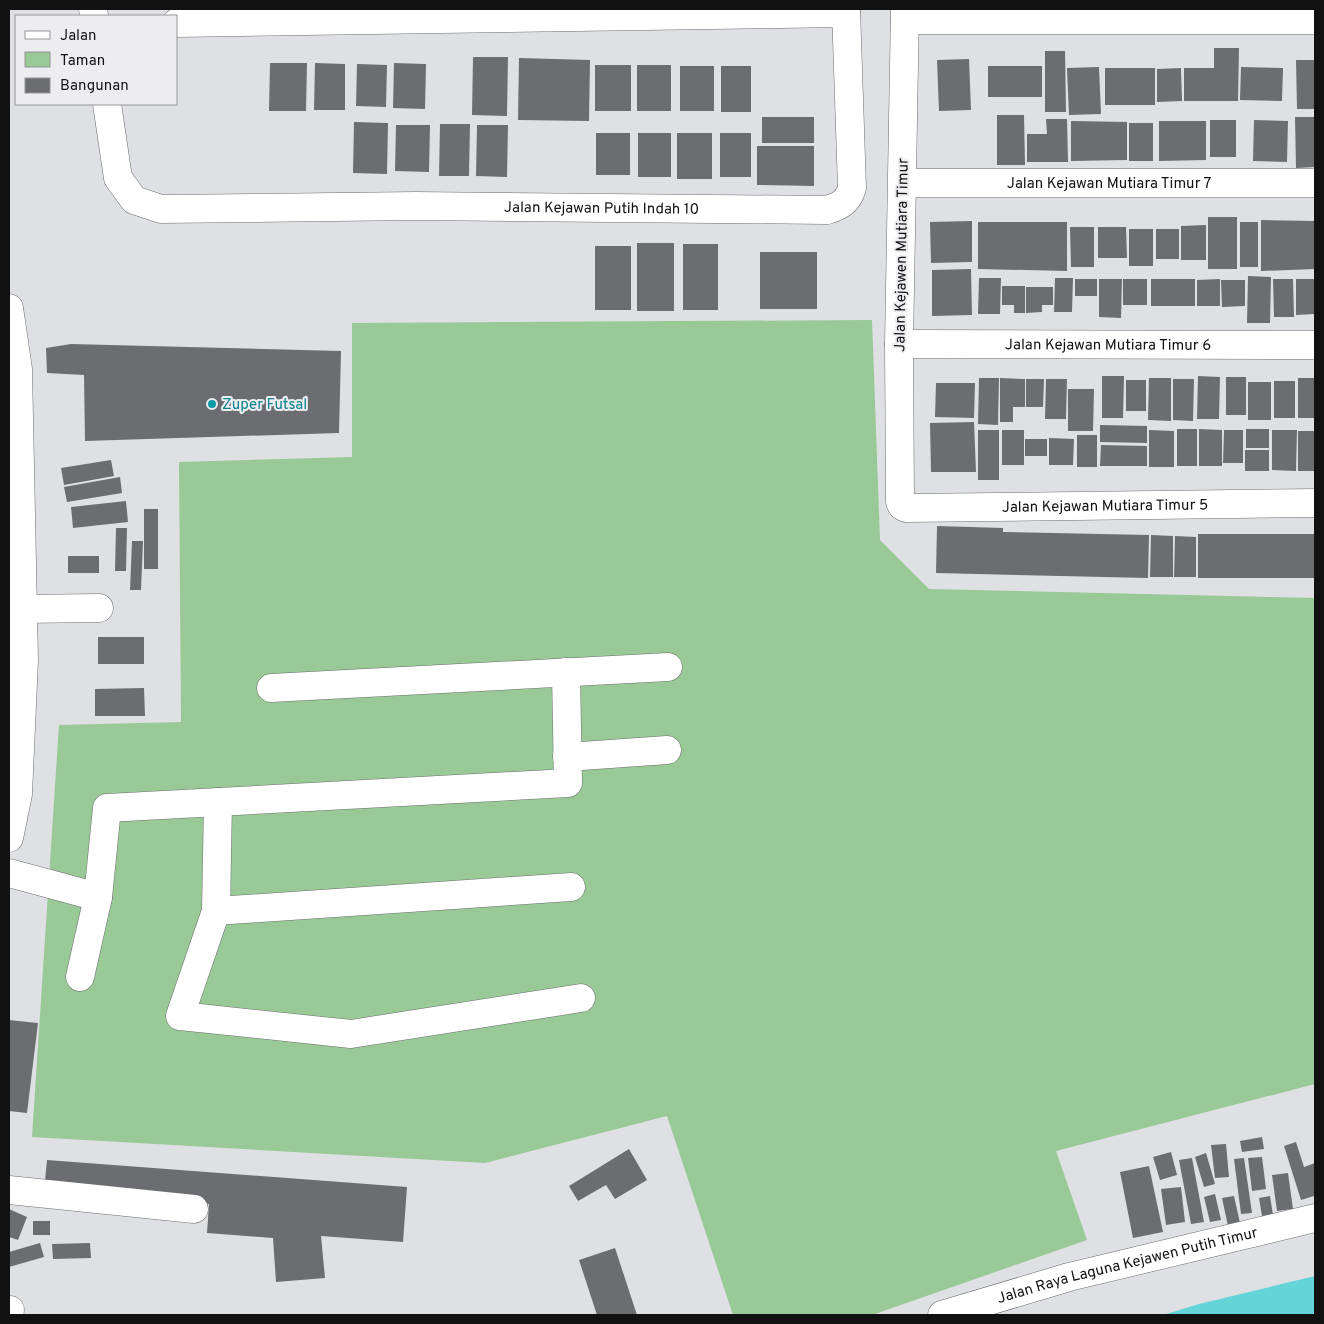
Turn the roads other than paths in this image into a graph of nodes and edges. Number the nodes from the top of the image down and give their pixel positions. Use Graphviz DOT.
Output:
graph roads {
  1 [pos="846,11"];
  2 [pos="905,14"];
  3 [pos="1315,20"];
  4 [pos="178,23"];
  5 [pos="107,105"];
  6 [pos="903,183"];
  7 [pos="1315,183"];
  8 [pos="9,308"];
  9 [pos="11,344"];
  10 [pos="899,344"];
  11 [pos="1315,345"];
  12 [pos="15,487"];
  13 [pos="900,502"];
  14 [pos="1315,504"];
  15 [pos="100,608"];
  16 [pos="23,609"];
  17 [pos="17,659"];
  18 [pos="668,667"];
  19 [pos="566,672"];
  20 [pos="271,688"];
  21 [pos="667,750"];
  22 [pos="567,757"];
  23 [pos="15,758"];
  24 [pos="218,802"];
  25 [pos="9,838"];
  26 [pos="9,873"];
  27 [pos="571,887"];
  28 [pos="98,897"];
  29 [pos="216,911"];
  30 [pos="80,978"];
  31 [pos="581,998"];
  32 [pos="9,1190"];
  33 [pos="194,1209"];
  34 [pos="1315,1218"];
  35 [pos="942,1315"];
  1 -- 4 [label="street"];
  1 -- 5 [label="street, Jalan Kejawan Putih Indah 10"];
  2 -- 3 [label="street"];
  2 -- 6 [label="street, Jalan Kejawen Mutiara Timur"];
  6 -- 7 [label="street, Jalan Kejawan Mutiara Timur 7"];
  6 -- 10 [label="street, Jalan Kejawen Mutiara Timur"];
  8 -- 9 [label="street"];
  9 -- 12 [label="street"];
  10 -- 11 [label="street, Jalan Kejawan Mutiara Timur 6"];
  10 -- 13 [label="street, Jalan Kejawen Mutiara Timur"];
  12 -- 16 [label="street"];
  13 -- 14 [label="street, Jalan Kejawan Mutiara Timur 5"];
  15 -- 16 [label="street"];
  16 -- 17 [label="street"];
  17 -- 23 [label="street"];
  18 -- 19 [label="street"];
  19 -- 20 [label="street"];
  19 -- 22 [label="street"];
  21 -- 22 [label="street"];
  22 -- 24 [label="street"];
  23 -- 25 [label="street"];
  24 -- 28 [label="street"];
  24 -- 29 [label="street"];
  26 -- 28 [label="street"];
  27 -- 29 [label="street"];
  28 -- 30 [label="street"];
  29 -- 31 [label="street"];
  32 -- 33 [label="street"];
  34 -- 35 [label="street, Jalan Raya Laguna Kejawen Putih Timur"];
}
